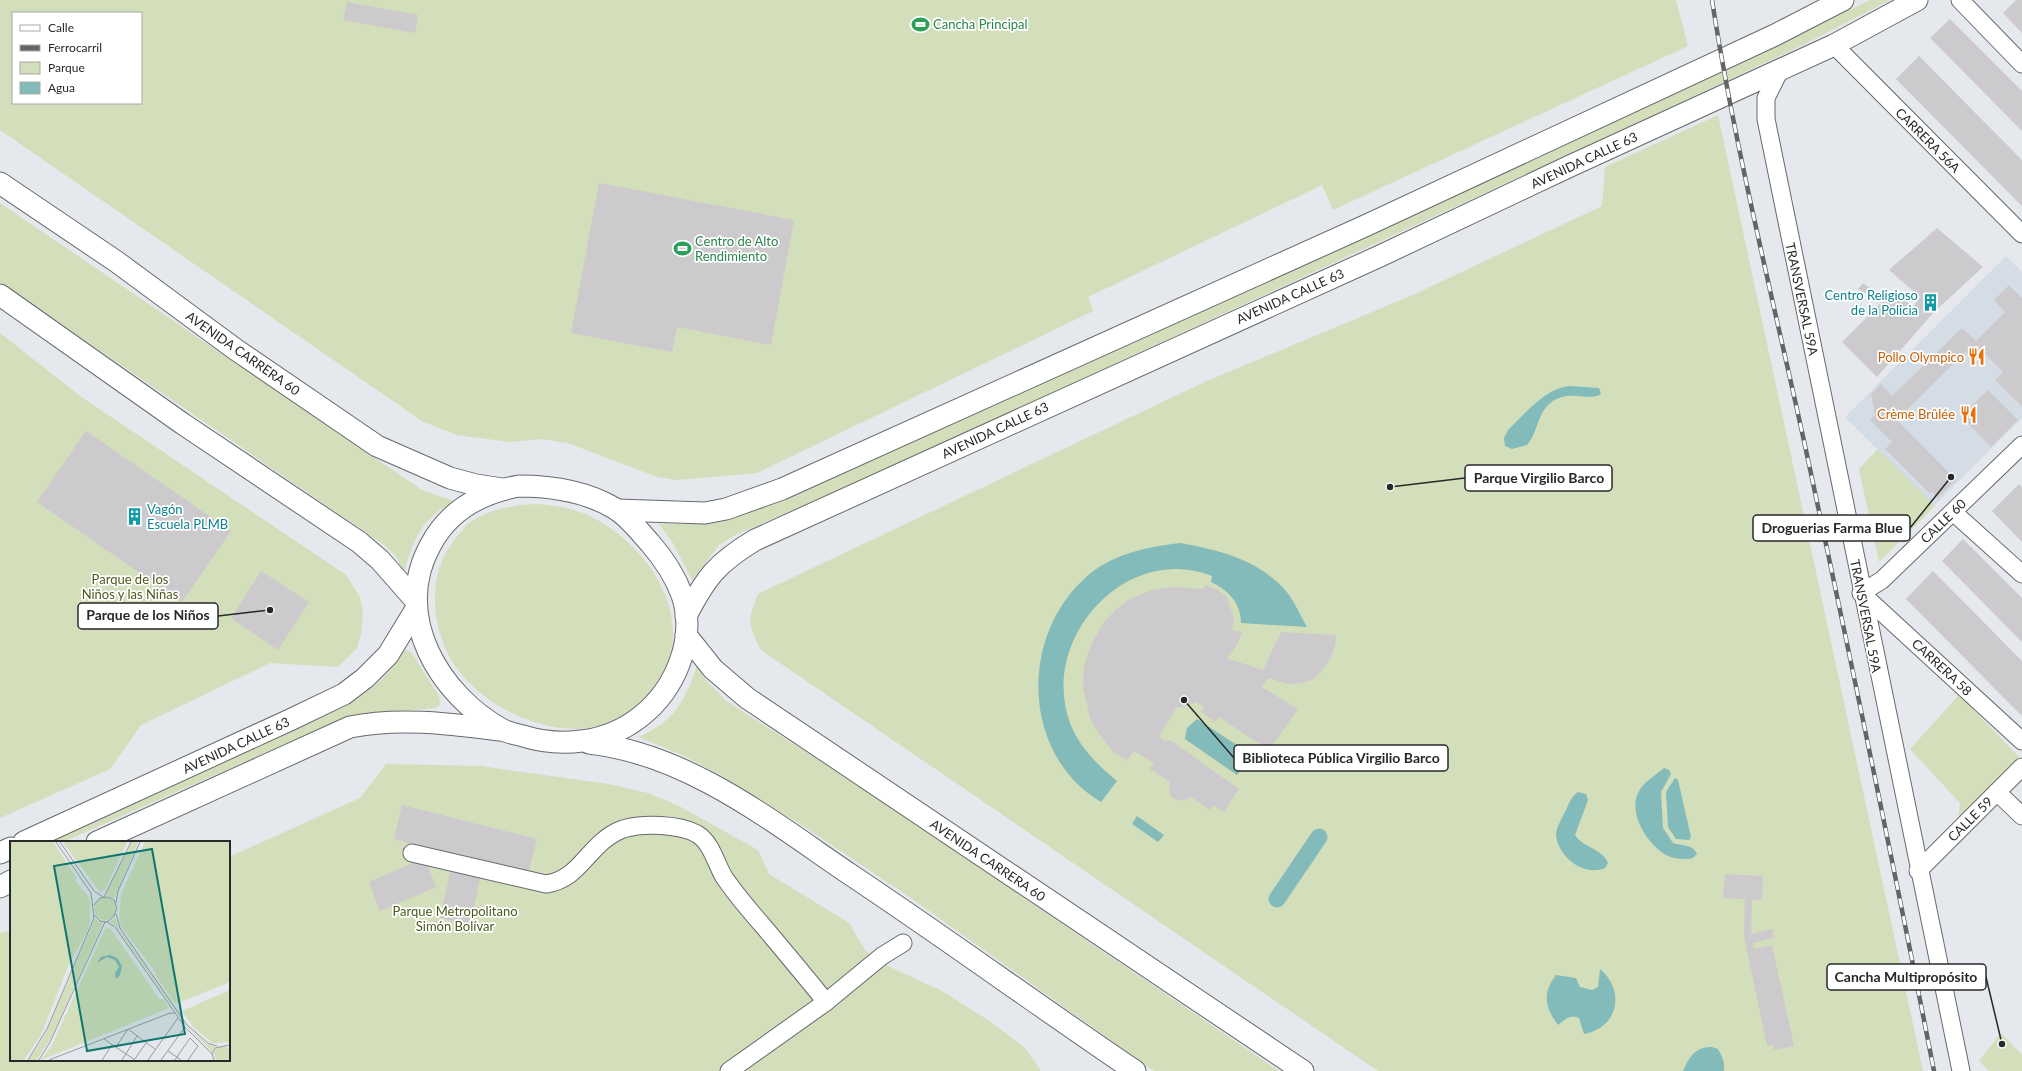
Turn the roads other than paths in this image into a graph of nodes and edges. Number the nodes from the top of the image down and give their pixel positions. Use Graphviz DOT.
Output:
graph roads {
  1 [pos="1842,0"];
  2 [pos="1917,0"];
  3 [pos="1960,0"];
  4 [pos="1834,45"];
  5 [pos="2022,64"];
  6 [pos="1780,70"];
  7 [pos="0,183"];
  8 [pos="2022,234"];
  9 [pos="0,295"];
  10 [pos="2022,446"];
  11 [pos="502,489"];
  12 [pos="617,510"];
  13 [pos="1953,512"];
  14 [pos="2022,574"];
  15 [pos="1861,593"];
  16 [pos="416,605"];
  17 [pos="686,626"];
  18 [pos="504,731"];
  19 [pos="2022,741"];
  20 [pos="578,742"];
  21 [pos="2022,767"];
  22 [pos="1997,792"];
  23 [pos="2022,816"];
  24 [pos="26,841"];
  25 [pos="99,841"];
  26 [pos="10,848"];
  27 [pos="0,853"];
  28 [pos="412,853"];
  29 [pos="1918,871"];
  30 [pos="10,882"];
  31 [pos="0,886"];
  32 [pos="903,943"];
  33 [pos="826,1002"];
  34 [pos="729,1071"];
  35 [pos="1135,1071"];
  36 [pos="1303,1071"];
  37 [pos="1961,1071"];
  1 -- 12 [label="main road"];
  2 -- 4 [label="main road, AVENIDA CALLE 63"];
  3 -- 5 [label="street"];
  4 -- 6 [label="main road, AVENIDA CALLE 63"];
  4 -- 8 [label="street, CARRERA 56A"];
  6 -- 15 [label="street, TRANSVERSAL 59A"];
  6 -- 17 [label="main road, AVENIDA CALLE 63"];
  7 -- 11 [label="main road, AVENIDA CARRERA 60"];
  9 -- 16 [label="main road"];
  10 -- 13 [label="street, CALLE 60"];
  11 -- 12 [label="main road"];
  11 -- 16 [label="main road"];
  12 -- 17 [label="main road"];
  13 -- 14 [label="street"];
  13 -- 15 [label="street, CALLE 60"];
  15 -- 19 [label="street, CARRERA 58"];
  15 -- 29 [label="street, TRANSVERSAL 59A"];
  16 -- 18 [label="main road"];
  16 -- 24 [label="main road, AVENIDA CALLE 63"];
  17 -- 20 [label="main road"];
  17 -- 36 [label="main road, AVENIDA CARRERA 60"];
  18 -- 20 [label="main road"];
  18 -- 25 [label="main road"];
  20 -- 35 [label="main road"];
  21 -- 22 [label="street, CALLE 59"];
  22 -- 23 [label="street"];
  22 -- 29 [label="street, CALLE 59"];
  26 -- 27 [label="main road"];
  28 -- 33 [label="street"];
  29 -- 37 [label="street, TRANSVERSAL 59A"];
  30 -- 31 [label="main road"];
  32 -- 33 [label="street"];
  33 -- 34 [label="street"];
}
